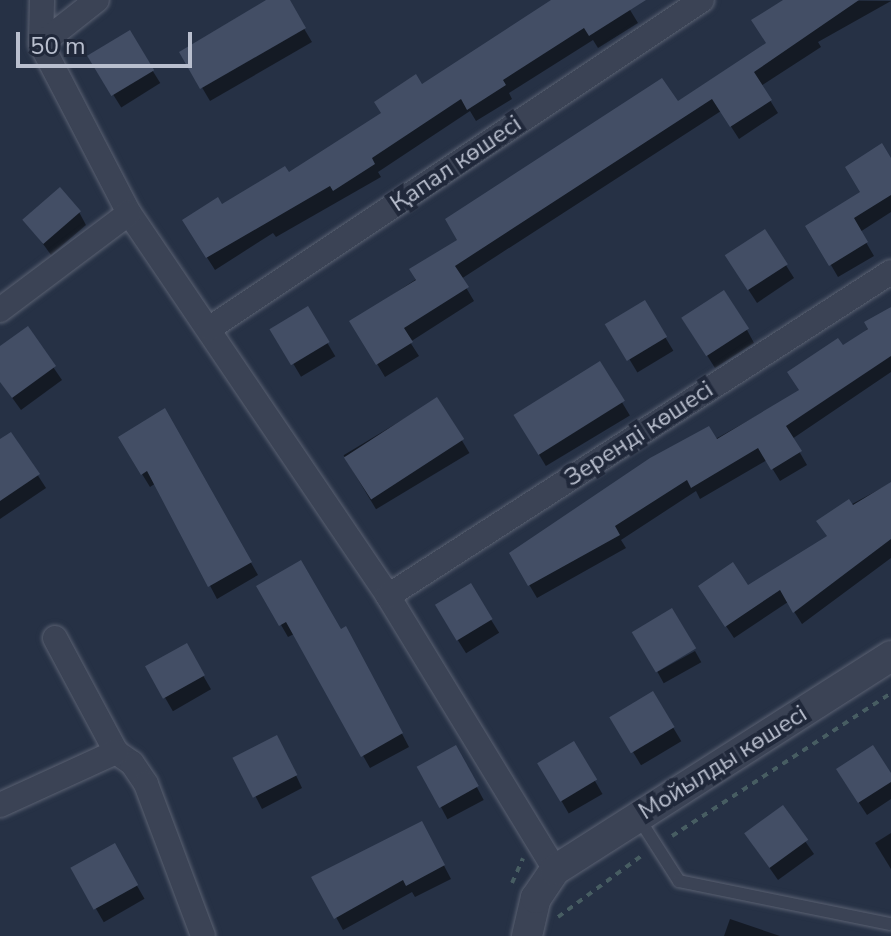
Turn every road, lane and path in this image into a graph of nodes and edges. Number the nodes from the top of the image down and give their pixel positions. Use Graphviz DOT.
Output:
graph roads {
  1 [pos="42,0"];
  2 [pos="97,0"];
  3 [pos="702,0"];
  4 [pos="41,44"];
  5 [pos="129,213"];
  6 [pos="891,272"];
  7 [pos="0,310"];
  8 [pos="210,328"];
  9 [pos="388,596"];
  10 [pos="55,638"];
  11 [pos="891,656"];
  12 [pos="891,693"];
  13 [pos="116,752"];
  14 [pos="0,805"];
  15 [pos="638,817"];
  16 [pos="656,846"];
  17 [pos="555,870"];
  18 [pos="891,924"];
  19 [pos="539,931"];
  20 [pos="203,936"];
  1 -- 4 [label="street"];
  2 -- 4 [label="street"];
  3 -- 8 [label="street, Қапал көшесі"];
  4 -- 5 [label="street"];
  5 -- 7 [label="street"];
  5 -- 8 [label="street"];
  6 -- 9 [label="street, Зеренді көшесі"];
  8 -- 9 [label="street"];
  9 -- 17 [label="street"];
  10 -- 13 [label="street"];
  11 -- 15 [label="street, Мойылды көшесі"];
  12 -- 16 [label="path"];
  13 -- 14 [label="street"];
  13 -- 20 [label="street"];
  15 -- 16 [label="lane"];
  15 -- 17 [label="street, Мойылды көшесі"];
  16 -- 18 [label="lane"];
  16 -- 19 [label="path"];
  17 -- 19 [label="street"];
}
